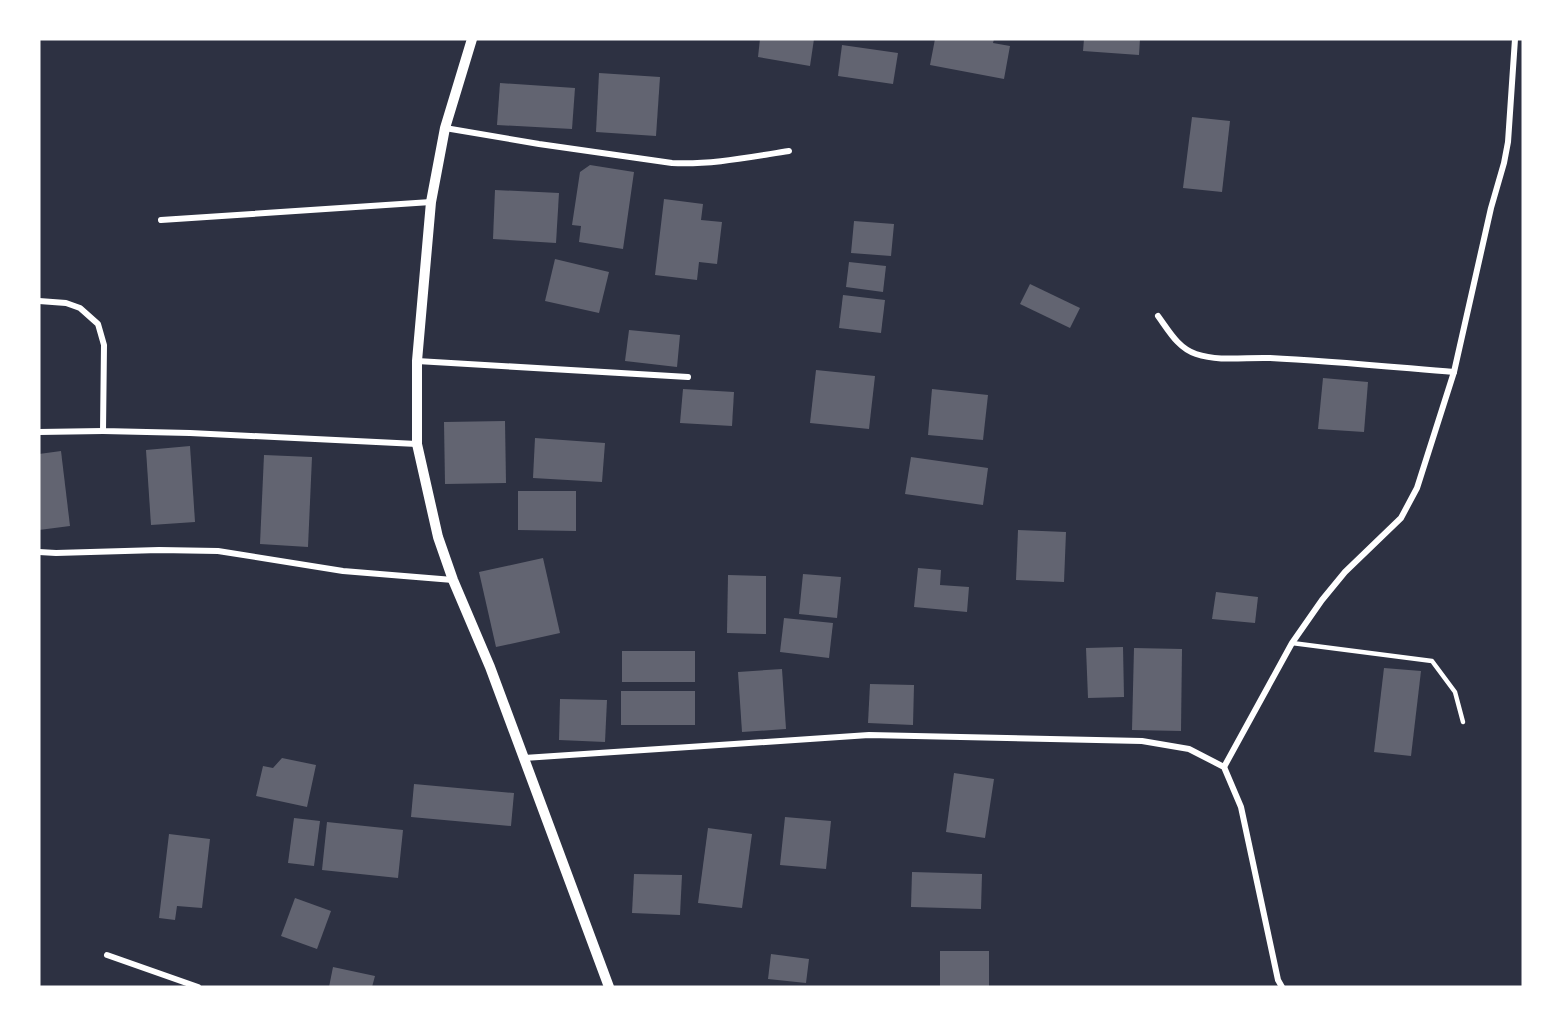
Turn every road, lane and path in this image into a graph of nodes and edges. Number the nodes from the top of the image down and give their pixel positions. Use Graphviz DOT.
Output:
graph roads {
  1 [pos="472,39"];
  2 [pos="1515,39"];
  3 [pos="445,128"];
  4 [pos="789,151"];
  5 [pos="431,202"];
  6 [pos="161,220"];
  7 [pos="39,301"];
  8 [pos="1158,316"];
  9 [pos="417,361"];
  10 [pos="1454,372"];
  11 [pos="688,377"];
  12 [pos="103,431"];
  13 [pos="39,432"];
  14 [pos="417,444"];
  15 [pos="39,552"];
  16 [pos="453,580"];
  17 [pos="1292,643"];
  18 [pos="1463,722"];
  19 [pos="524,758"];
  20 [pos="1224,767"];
  21 [pos="106,955"];
  22 [pos="198,987"];
  23 [pos="609,987"];
  24 [pos="1282,987"];
  1 -- 3 [label="street"];
  2 -- 10 [label="street"];
  3 -- 4 [label="street"];
  3 -- 5 [label="street"];
  5 -- 6 [label="street"];
  5 -- 9 [label="street"];
  7 -- 12 [label="street"];
  8 -- 10 [label="street"];
  9 -- 11 [label="street"];
  9 -- 14 [label="street"];
  10 -- 17 [label="street"];
  12 -- 13 [label="street"];
  12 -- 14 [label="street"];
  14 -- 16 [label="street"];
  15 -- 16 [label="street"];
  16 -- 19 [label="street"];
  17 -- 18 [label="lane"];
  17 -- 20 [label="street"];
  19 -- 20 [label="street"];
  19 -- 23 [label="street"];
  20 -- 24 [label="street"];
  21 -- 22 [label="street"];
}
